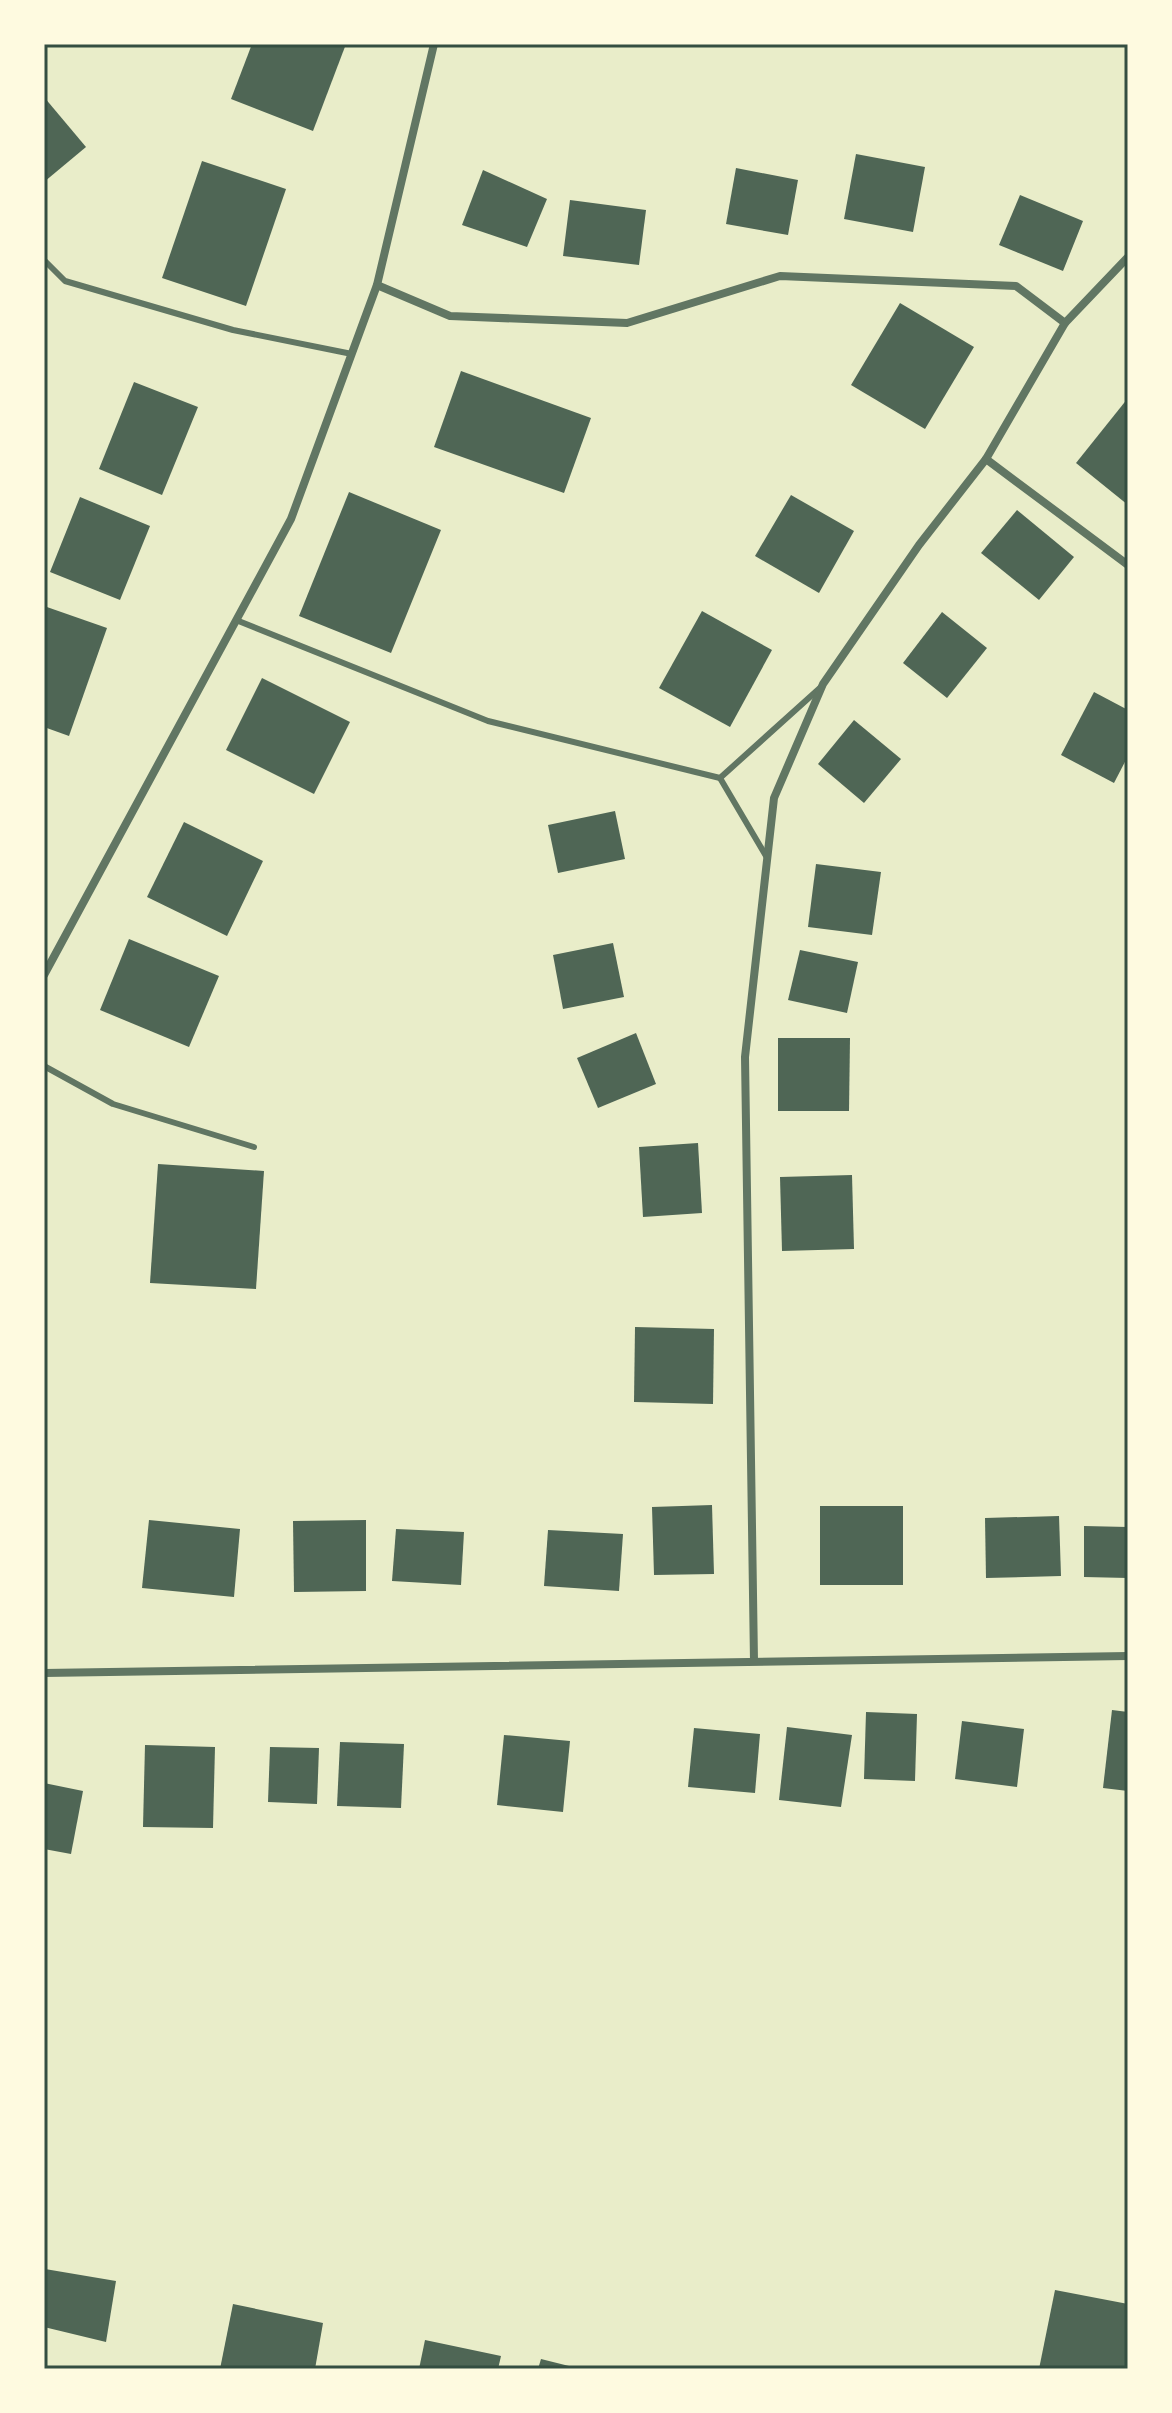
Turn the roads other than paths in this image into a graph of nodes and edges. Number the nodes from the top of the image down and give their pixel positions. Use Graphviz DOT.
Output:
graph roads {
  1 [pos="434,44"];
  2 [pos="1128,257"];
  3 [pos="44,260"];
  4 [pos="377,285"];
  5 [pos="1065,323"];
  6 [pos="352,354"];
  7 [pos="986,459"];
  8 [pos="1128,565"];
  9 [pos="236,620"];
  10 [pos="823,684"];
  11 [pos="720,778"];
  12 [pos="766,856"];
  13 [pos="44,975"];
  14 [pos="44,1066"];
  15 [pos="254,1147"];
  16 [pos="1128,1656"];
  17 [pos="754,1661"];
  18 [pos="44,1673"];
  1 -- 4 [label="street"];
  2 -- 5 [label="street"];
  3 -- 6 [label="lane"];
  4 -- 5 [label="street"];
  4 -- 6 [label="street"];
  5 -- 7 [label="street"];
  6 -- 9 [label="street"];
  7 -- 8 [label="street"];
  7 -- 10 [label="street"];
  9 -- 11 [label="lane"];
  9 -- 13 [label="street"];
  10 -- 11 [label="lane"];
  10 -- 12 [label="street"];
  11 -- 12 [label="lane"];
  12 -- 17 [label="street"];
  14 -- 15 [label="lane"];
  16 -- 17 [label="street"];
  17 -- 18 [label="street"];
}
